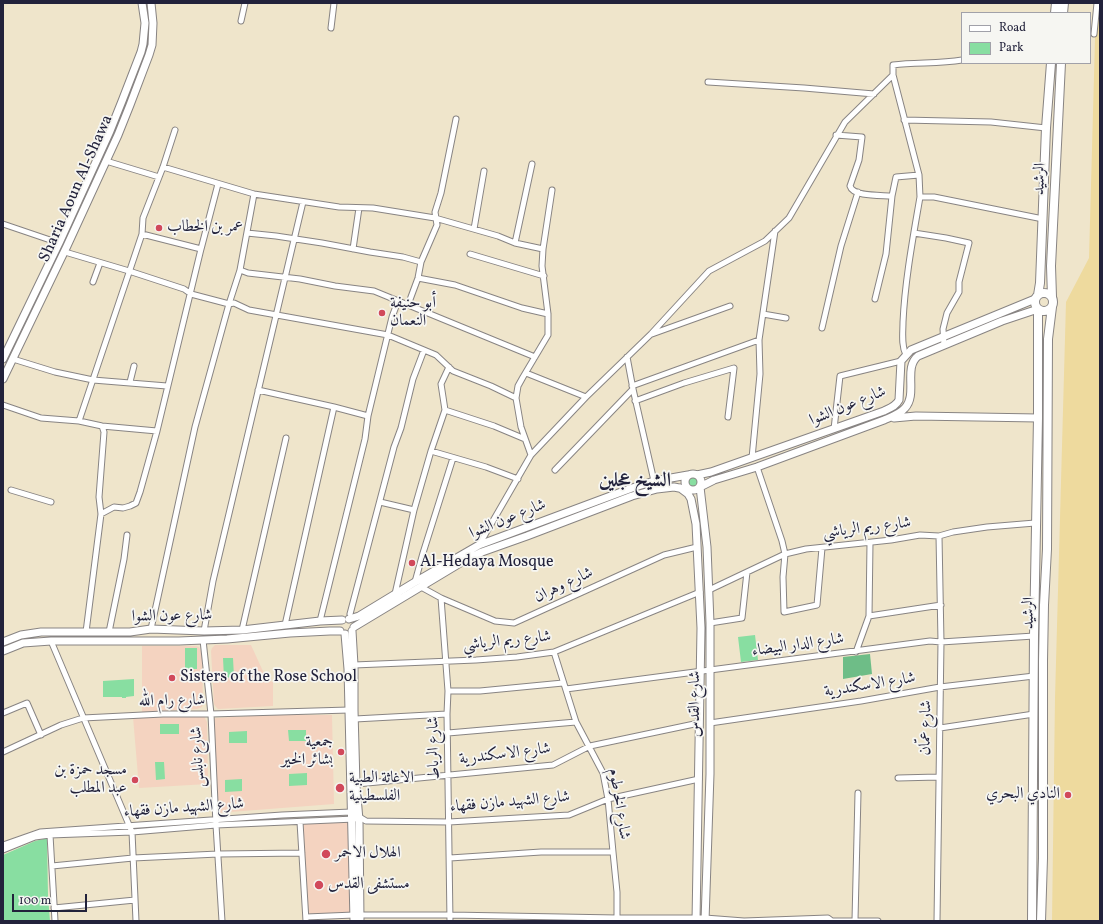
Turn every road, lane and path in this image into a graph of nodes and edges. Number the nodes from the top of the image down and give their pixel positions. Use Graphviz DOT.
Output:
graph roads {
  1 [pos="142,3"];
  2 [pos="151,3"];
  3 [pos="245,3"];
  4 [pos="334,3"];
  5 [pos="1097,3"];
  6 [pos="241,21"];
  7 [pos="331,28"];
  8 [pos="1094,34"];
  9 [pos="961,60"];
  10 [pos="1051,64"];
  11 [pos="1061,64"];
  12 [pos="893,75"];
  13 [pos="708,82"];
  14 [pos="874,94"];
  15 [pos="456,119"];
  16 [pos="904,120"];
  17 [pos="1046,128"];
  18 [pos="175,130"];
  19 [pos="836,135"];
  20 [pos="106,161"];
  21 [pos="532,164"];
  22 [pos="163,167"];
  23 [pos="484,171"];
  24 [pos="919,175"];
  25 [pos="159,177"];
  26 [pos="218,184"];
  27 [pos="552,190"];
  28 [pos="858,192"];
  29 [pos="254,194"];
  30 [pos="892,196"];
  31 [pos="920,197"];
  32 [pos="303,202"];
  33 [pos="359,208"];
  34 [pos="436,218"];
  35 [pos="1043,219"];
  36 [pos="3,224"];
  37 [pos="474,229"];
  38 [pos="775,231"];
  39 [pos="247,233"];
  40 [pos="914,233"];
  41 [pos="142,234"];
  42 [pos="293,239"];
  43 [pos="59,242"];
  44 [pos="514,243"];
  45 [pos="201,249"];
  46 [pos="353,249"];
  47 [pos="543,249"];
  48 [pos="64,252"];
  49 [pos="470,254"];
  50 [pos="421,262"];
  51 [pos="100,263"];
  52 [pos="240,270"];
  53 [pos="129,271"];
  54 [pos="544,276"];
  55 [pos="285,278"];
  56 [pos="418,278"];
  57 [pos="93,282"];
  58 [pos="191,294"];
  59 [pos="1036,297"];
  60 [pos="1052,297"];
  61 [pos="875,298"];
  62 [pos="398,301"];
  63 [pos="229,304"];
  64 [pos="408,305"];
  65 [pos="730,306"];
  66 [pos="1052,307"];
  67 [pos="1038,309"];
  68 [pos="548,314"];
  69 [pos="763,314"];
  70 [pos="277,316"];
  71 [pos="786,318"];
  72 [pos="822,328"];
  73 [pos="651,334"];
  74 [pos="388,335"];
  75 [pos="943,337"];
  76 [pos="759,340"];
  77 [pos="944,345"];
  78 [pos="424,350"];
  79 [pos="535,357"];
  80 [pos="627,358"];
  81 [pos="904,358"];
  82 [pos="3,359"];
  83 [pos="13,359"];
  84 [pos="134,366"];
  85 [pos="449,367"];
  86 [pos="526,373"];
  87 [pos="3,379"];
  88 [pos="93,380"];
  89 [pos="130,382"];
  90 [pos="167,386"];
  91 [pos="632,388"];
  92 [pos="258,390"];
  93 [pos="586,397"];
  94 [pos="516,398"];
  95 [pos="910,400"];
  96 [pos="635,401"];
  97 [pos="3,405"];
  98 [pos="334,407"];
  99 [pos="445,410"];
  100 [pos="368,416"];
  101 [pos="916,416"];
  102 [pos="728,417"];
  103 [pos="1038,418"];
  104 [pos="884,420"];
  105 [pos="79,421"];
  106 [pos="102,426"];
  107 [pos="834,429"];
  108 [pos="156,431"];
  109 [pos="286,438"];
  110 [pos="525,439"];
  111 [pos="431,450"];
  112 [pos="531,456"];
  113 [pos="453,458"];
  114 [pos="752,458"];
  115 [pos="757,467"];
  116 [pos="555,470"];
  117 [pos="688,475"];
  118 [pos="697,475"];
  119 [pos="518,478"];
  120 [pos="654,481"];
  121 [pos="710,482"];
  122 [pos="700,487"];
  123 [pos="680,488"];
  124 [pos="688,489"];
  125 [pos="11,490"];
  126 [pos="701,497"];
  127 [pos="691,499"];
  128 [pos="51,502"];
  129 [pos="380,502"];
  130 [pos="414,510"];
  131 [pos="101,514"];
  132 [pos="1035,523"];
  133 [pos="127,535"];
  134 [pos="939,536"];
  135 [pos="870,543"];
  136 [pos="479,545"];
  137 [pos="697,547"];
  138 [pos="822,548"];
  139 [pos="785,554"];
  140 [pos="747,572"];
  141 [pos="418,584"];
  142 [pos="709,590"];
  143 [pos="700,592"];
  144 [pos="395,594"];
  145 [pos="442,598"];
  146 [pos="941,605"];
  147 [pos="869,616"];
  148 [pos="347,618"];
  149 [pos="320,621"];
  150 [pos="710,623"];
  151 [pos="286,625"];
  152 [pos="151,629"];
  153 [pos="242,630"];
  154 [pos="204,631"];
  155 [pos="348,631"];
  156 [pos="86,632"];
  157 [pos="109,632"];
  158 [pos="1034,636"];
  159 [pos="203,640"];
  160 [pos="51,641"];
  161 [pos="3,642"];
  162 [pos="941,642"];
  163 [pos="3,651"];
  164 [pos="554,652"];
  165 [pos="856,652"];
  166 [pos="446,660"];
  167 [pos="354,665"];
  168 [pos="711,671"];
  169 [pos="700,672"];
  170 [pos="1034,676"];
  171 [pos="563,682"];
  172 [pos="940,687"];
  173 [pos="566,689"];
  174 [pos="448,691"];
  175 [pos="349,710"];
  176 [pos="3,713"];
  177 [pos="211,714"];
  178 [pos="448,714"];
  179 [pos="1034,714"];
  180 [pos="83,718"];
  181 [pos="355,719"];
  182 [pos="576,722"];
  183 [pos="699,723"];
  184 [pos="710,723"];
  185 [pos="940,728"];
  186 [pos="448,733"];
  187 [pos="41,736"];
  188 [pos="590,746"];
  189 [pos="3,752"];
  190 [pos="448,775"];
  191 [pos="938,777"];
  192 [pos="898,778"];
  193 [pos="699,779"];
  194 [pos="357,784"];
  195 [pos="858,793"];
  196 [pos="608,799"];
  197 [pos="357,817"];
  198 [pos="215,822"];
  199 [pos="300,822"];
  200 [pos="449,822"];
  201 [pos="129,826"];
  202 [pos="132,832"];
  203 [pos="50,835"];
  204 [pos="3,845"];
  205 [pos="3,850"];
  206 [pos="613,852"];
  207 [pos="302,853"];
  208 [pos="218,854"];
  209 [pos="133,858"];
  210 [pos="450,858"];
  211 [pos="52,866"];
  212 [pos="135,900"];
  213 [pos="54,908"];
  214 [pos="450,915"];
  215 [pos="357,918"];
  216 [pos="539,918"];
  217 [pos="306,919"];
  218 [pos="617,920"];
  219 [pos="696,920"];
  220 [pos="705,920"];
  221 [pos="778,920"];
  222 [pos="808,920"];
  223 [pos="851,920"];
  224 [pos="55,921"];
  225 [pos="136,921"];
  226 [pos="222,921"];
  227 [pos="450,921"];
  228 [pos="878,921"];
  229 [pos="937,921"];
  230 [pos="1032,921"];
  231 [pos="1041,921"];
  1 -- 43 [label="main road, Sharia Aoun Al-Shawa"];
  2 -- 20 [label="main road, Sharia Aoun Al-Shawa"];
  3 -- 6 [label="street"];
  4 -- 7 [label="street"];
  5 -- 8 [label="street"];
  9 -- 12 [label="street"];
  10 -- 17 [label="main road, الرشيد"];
  11 -- 60 [label="main road, الرشيد"];
  12 -- 14 [label="street"];
  12 -- 16 [label="street"];
  13 -- 14 [label="street"];
  14 -- 19 [label="street"];
  15 -- 34 [label="street"];
  16 -- 17 [label="street"];
  16 -- 24 [label="street"];
  17 -- 35 [label="main road, الرشيد"];
  18 -- 22 [label="street"];
  19 -- 28 [label="street"];
  19 -- 38 [label="street"];
  20 -- 25 [label="street"];
  20 -- 48 [label="main road, Sharia Aoun Al-Shawa"];
  21 -- 44 [label="street"];
  22 -- 25 [label="street"];
  22 -- 26 [label="street"];
  23 -- 37 [label="street"];
  24 -- 30 [label="street"];
  24 -- 31 [label="street"];
  25 -- 41 [label="street"];
  26 -- 29 [label="street"];
  26 -- 45 [label="street"];
  27 -- 47 [label="street"];
  28 -- 30 [label="street"];
  28 -- 72 [label="street"];
  29 -- 32 [label="street"];
  29 -- 39 [label="street"];
  30 -- 61 [label="street"];
  31 -- 35 [label="street"];
  31 -- 40 [label="street"];
  32 -- 33 [label="street"];
  32 -- 42 [label="street"];
  33 -- 34 [label="street"];
  33 -- 46 [label="street"];
  34 -- 37 [label="street"];
  34 -- 50 [label="street"];
  35 -- 59 [label="main road, الرشيد"];
  36 -- 43 [label="street"];
  37 -- 44 [label="street"];
  38 -- 69 [label="street"];
  38 -- 73 [label="street"];
  39 -- 42 [label="street"];
  39 -- 52 [label="street"];
  40 -- 75 [label="street"];
  40 -- 81 [label="street"];
  41 -- 45 [label="street"];
  41 -- 53 [label="street"];
  42 -- 46 [label="street"];
  42 -- 55 [label="street"];
  43 -- 82 [label="main road, Sharia Aoun Al-Shawa"];
  44 -- 47 [label="street"];
  45 -- 58 [label="street"];
  46 -- 50 [label="street"];
  47 -- 54 [label="street"];
  48 -- 51 [label="street"];
  48 -- 83 [label="main road, Sharia Aoun Al-Shawa"];
  49 -- 54 [label="street"];
  50 -- 56 [label="street"];
  51 -- 53 [label="street"];
  51 -- 57 [label="street"];
  52 -- 55 [label="street"];
  52 -- 63 [label="street"];
  53 -- 58 [label="street"];
  53 -- 88 [label="street"];
  54 -- 68 [label="street"];
  55 -- 62 [label="street"];
  55 -- 70 [label="street"];
  56 -- 64 [label="street"];
  56 -- 68 [label="street"];
  58 -- 63 [label="street"];
  58 -- 90 [label="street"];
  59 -- 60 [label="main road"];
  59 -- 67 [label="main road"];
  59 -- 75 [label="main road"];
  60 -- 66 [label="main road"];
  62 -- 64 [label="street"];
  62 -- 74 [label="street"];
  63 -- 70 [label="street"];
  63 -- 152 [label="street"];
  64 -- 79 [label="street"];
  65 -- 73 [label="street"];
  66 -- 67 [label="main road"];
  66 -- 231 [label="main road, الرشيد"];
  67 -- 77 [label="main road, شارع عون الشوا"];
  67 -- 103 [label="main road, الرشيد"];
  68 -- 79 [label="street"];
  69 -- 71 [label="street"];
  69 -- 76 [label="street"];
  70 -- 74 [label="street"];
  70 -- 92 [label="street"];
  73 -- 80 [label="street"];
  74 -- 78 [label="street"];
  74 -- 100 [label="street"];
  75 -- 77 [label="street"];
  75 -- 81 [label="main road"];
  76 -- 91 [label="street"];
  76 -- 114 [label="street"];
  77 -- 95 [label="main road, شارع عون الشوا"];
  78 -- 85 [label="street"];
  78 -- 129 [label="street"];
  79 -- 86 [label="street"];
  80 -- 91 [label="street"];
  80 -- 93 [label="street"];
  81 -- 107 [label="main road, شارع عون الشوا"];
  81 -- 107 [label="street"];
  83 -- 87 [label="main road, Sharia Aoun Al-Shawa"];
  83 -- 88 [label="street"];
  84 -- 89 [label="street"];
  85 -- 94 [label="street"];
  85 -- 99 [label="street"];
  86 -- 93 [label="street"];
  86 -- 94 [label="street"];
  88 -- 89 [label="street"];
  88 -- 105 [label="street"];
  89 -- 90 [label="street"];
  90 -- 108 [label="street"];
  91 -- 96 [label="street"];
  91 -- 116 [label="street"];
  92 -- 98 [label="street"];
  92 -- 154 [label="street"];
  93 -- 112 [label="street"];
  94 -- 110 [label="street"];
  95 -- 101 [label="main road, شارع عون الشوا"];
  95 -- 104 [label="main road, شارع عون الشوا"];
  96 -- 102 [label="street"];
  96 -- 120 [label="street"];
  97 -- 105 [label="street"];
  98 -- 100 [label="street"];
  98 -- 151 [label="street"];
  99 -- 110 [label="street"];
  99 -- 111 [label="street"];
  100 -- 149 [label="street"];
  101 -- 103 [label="main road, شارع عون الشوا"];
  101 -- 104 [label="main road, شارع عون الشوا"];
  103 -- 132 [label="main road, الرشيد"];
  104 -- 115 [label="main road, شارع عون الشوا"];
  105 -- 106 [label="street"];
  106 -- 108 [label="street"];
  106 -- 131 [label="street"];
  107 -- 114 [label="main road, شارع عون الشوا"];
  108 -- 131 [label="street"];
  109 -- 153 [label="street"];
  110 -- 112 [label="street"];
  111 -- 113 [label="street"];
  111 -- 130 [label="street"];
  112 -- 119 [label="street"];
  113 -- 119 [label="street"];
  113 -- 141 [label="street"];
  114 -- 118 [label="main road, شارع عون الشوا"];
  115 -- 121 [label="main road, شارع عون الشوا"];
  115 -- 139 [label="street"];
  117 -- 118 [label="main road"];
  117 -- 120 [label="main road, شارع عون الشوا"];
  117 -- 124 [label="main road"];
  118 -- 122 [label="main road"];
  119 -- 136 [label="street"];
  120 -- 136 [label="main road, شارع عون الشوا"];
  121 -- 122 [label="main road, شارع عون الشوا"];
  121 -- 126 [label="main road"];
  122 -- 124 [label="main road"];
  122 -- 126 [label="main road, شارع القدس"];
  123 -- 124 [label="main road, شارع عون الشوا"];
  123 -- 127 [label="main road"];
  123 -- 141 [label="main road, شارع عون الشوا"];
  124 -- 127 [label="main road, شارع القدس"];
  125 -- 128 [label="street"];
  126 -- 142 [label="main road, شارع القدس"];
  127 -- 137 [label="main road, شارع القدس"];
  129 -- 130 [label="street"];
  129 -- 148 [label="street"];
  130 -- 144 [label="street"];
  131 -- 156 [label="street"];
  132 -- 134 [label="street, شارع ريم الرياشي"];
  132 -- 158 [label="main road, الرشيد"];
  133 -- 157 [label="street"];
  134 -- 135 [label="street, شارع ريم الرياشي"];
  134 -- 146 [label="street, شارع عمّان"];
  135 -- 138 [label="street, شارع ريم الرياشي"];
  135 -- 147 [label="street"];
  136 -- 141 [label="main road, شارع عون الشوا"];
  137 -- 143 [label="main road, شارع القدس"];
  137 -- 145 [label="street, شارع وهران"];
  138 -- 139 [label="street, شارع ريم الرياشي"];
  138 -- 139 [label="street"];
  139 -- 140 [label="street, شارع ريم الرياشي"];
  140 -- 142 [label="street, شارع ريم الرياشي"];
  140 -- 150 [label="street"];
  141 -- 144 [label="main road, شارع عون الشوا"];
  141 -- 145 [label="street"];
  141 -- 155 [label="main road, شارع عون الشوا"];
  142 -- 150 [label="main road, شارع القدس"];
  143 -- 164 [label="street, شارع ريم الرياشي"];
  143 -- 169 [label="main road, شارع القدس"];
  144 -- 148 [label="main road, شارع عون الشوا"];
  145 -- 166 [label="street, شارع الرباط"];
  146 -- 147 [label="street"];
  146 -- 162 [label="street, شارع عمّان"];
  147 -- 165 [label="street"];
  148 -- 149 [label="main road, شارع عون الشوا"];
  148 -- 155 [label="main road"];
  148 -- 155 [label="main road"];
  149 -- 151 [label="main road, شارع عون الشوا"];
  150 -- 168 [label="main road, شارع القدس"];
  151 -- 153 [label="main road, شارع عون الشوا"];
  152 -- 154 [label="main road, شارع عون الشوا"];
  152 -- 157 [label="main road, شارع عون الشوا"];
  153 -- 154 [label="main road, شارع عون الشوا"];
  155 -- 159 [label="main road, شارع عون الشوا"];
  155 -- 167 [label="main road"];
  155 -- 175 [label="main road"];
  156 -- 157 [label="main road, شارع عون الشوا"];
  156 -- 161 [label="main road, شارع عون الشوا"];
  158 -- 162 [label="street, شارع الدار البيضاء"];
  158 -- 170 [label="main road, الرشيد"];
  159 -- 160 [label="main road, شارع عون الشوا"];
  159 -- 177 [label="street, شارع نابلس"];
  160 -- 163 [label="main road, شارع عون الشوا"];
  160 -- 180 [label="street"];
  162 -- 165 [label="street, شارع الدار البيضاء"];
  162 -- 172 [label="street, شارع عمّان"];
  164 -- 166 [label="street, شارع ريم الرياشي"];
  164 -- 171 [label="street, شارع الخرطوم"];
  165 -- 168 [label="street, شارع الدار البيضاء"];
  166 -- 167 [label="street, شارع ريم الرياشي"];
  166 -- 174 [label="street, شارع الرباط"];
  167 -- 181 [label="main road"];
  168 -- 169 [label="street, شارع الدار البيضاء"];
  168 -- 184 [label="main road, شارع القدس"];
  169 -- 173 [label="street, شارع الدار البيضاء"];
  169 -- 183 [label="main road, شارع القدس"];
  170 -- 172 [label="street, شارع الاسكندرية"];
  170 -- 179 [label="main road, الرشيد"];
  171 -- 173 [label="street, شارع الخرطوم"];
  171 -- 174 [label="street"];
  172 -- 184 [label="street, شارع الاسكندرية"];
  172 -- 185 [label="street, شارع عمّان"];
  173 -- 182 [label="street, شارع الخرطوم"];
  174 -- 178 [label="street, شارع الرباط"];
  175 -- 177 [label="street, شارع رام الله"];
  175 -- 197 [label="main road"];
  176 -- 187 [label="street"];
  177 -- 180 [label="street, شارع رام الله"];
  177 -- 198 [label="street, شارع نابلس"];
  178 -- 181 [label="street"];
  178 -- 186 [label="street, شارع الرباط"];
  179 -- 185 [label="street"];
  179 -- 230 [label="main road, الرشيد"];
  180 -- 187 [label="street, شارع رام الله"];
  180 -- 201 [label="street"];
  181 -- 197 [label="main road"];
  182 -- 186 [label="street"];
  182 -- 188 [label="street, شارع الخرطوم"];
  183 -- 188 [label="street, شارع الاسكندرية"];
  183 -- 193 [label="main road, شارع القدس"];
  184 -- 220 [label="main road, شارع القدس"];
  185 -- 191 [label="street, شارع عمّان"];
  186 -- 190 [label="street, شارع الرباط"];
  187 -- 189 [label="street, شارع رام الله"];
  188 -- 190 [label="street, شارع الاسكندرية"];
  188 -- 196 [label="street, شارع الخرطوم"];
  190 -- 194 [label="street, شارع الاسكندرية"];
  190 -- 200 [label="street, شارع الرباط"];
  191 -- 192 [label="street"];
  191 -- 229 [label="street, شارع عمّان"];
  193 -- 196 [label="street, شارع الشهيد مازن فقهاء"];
  193 -- 219 [label="main road, شارع القدس"];
  195 -- 223 [label="street"];
  196 -- 200 [label="street, شارع الشهيد مازن فقهاء"];
  196 -- 206 [label="street, شارع الخرطوم"];
  197 -- 198 [label="street, شارع الشهيد مازن فقهاء"];
  197 -- 199 [label="street, شارع الشهيد مازن فقهاء"];
  197 -- 200 [label="street, شارع الشهيد مازن فقهاء"];
  197 -- 215 [label="main road"];
  198 -- 199 [label="street, شارع الشهيد مازن فقهاء"];
  198 -- 201 [label="street, شارع الشهيد مازن فقهاء"];
  198 -- 202 [label="street, شارع الشهيد مازن فقهاء"];
  198 -- 208 [label="street, شارع نابلس"];
  199 -- 207 [label="street"];
  200 -- 210 [label="street, شارع الرباط"];
  201 -- 202 [label="street"];
  201 -- 204 [label="street, شارع الشهيد مازن فقهاء"];
  202 -- 203 [label="street, شارع الشهيد مازن فقهاء"];
  202 -- 209 [label="street"];
  203 -- 205 [label="street, شارع الشهيد مازن فقهاء"];
  203 -- 211 [label="street"];
  206 -- 210 [label="street"];
  206 -- 218 [label="street, شارع الخرطوم"];
  207 -- 208 [label="street"];
  207 -- 217 [label="street"];
  208 -- 209 [label="street"];
  208 -- 226 [label="street, شارع نابلس"];
  209 -- 211 [label="street"];
  209 -- 212 [label="street"];
  210 -- 214 [label="street, شارع الرباط"];
  211 -- 213 [label="street"];
  212 -- 213 [label="street"];
  212 -- 225 [label="street"];
  213 -- 224 [label="street"];
  214 -- 215 [label="street"];
  214 -- 216 [label="street"];
  214 -- 227 [label="street, شارع الرباط"];
  215 -- 217 [label="street"];
  216 -- 218 [label="street"];
  218 -- 219 [label="street"];
  219 -- 220 [label="street"];
  220 -- 221 [label="street"];
  221 -- 222 [label="street"];
  222 -- 223 [label="street"];
  223 -- 228 [label="street"];
}
